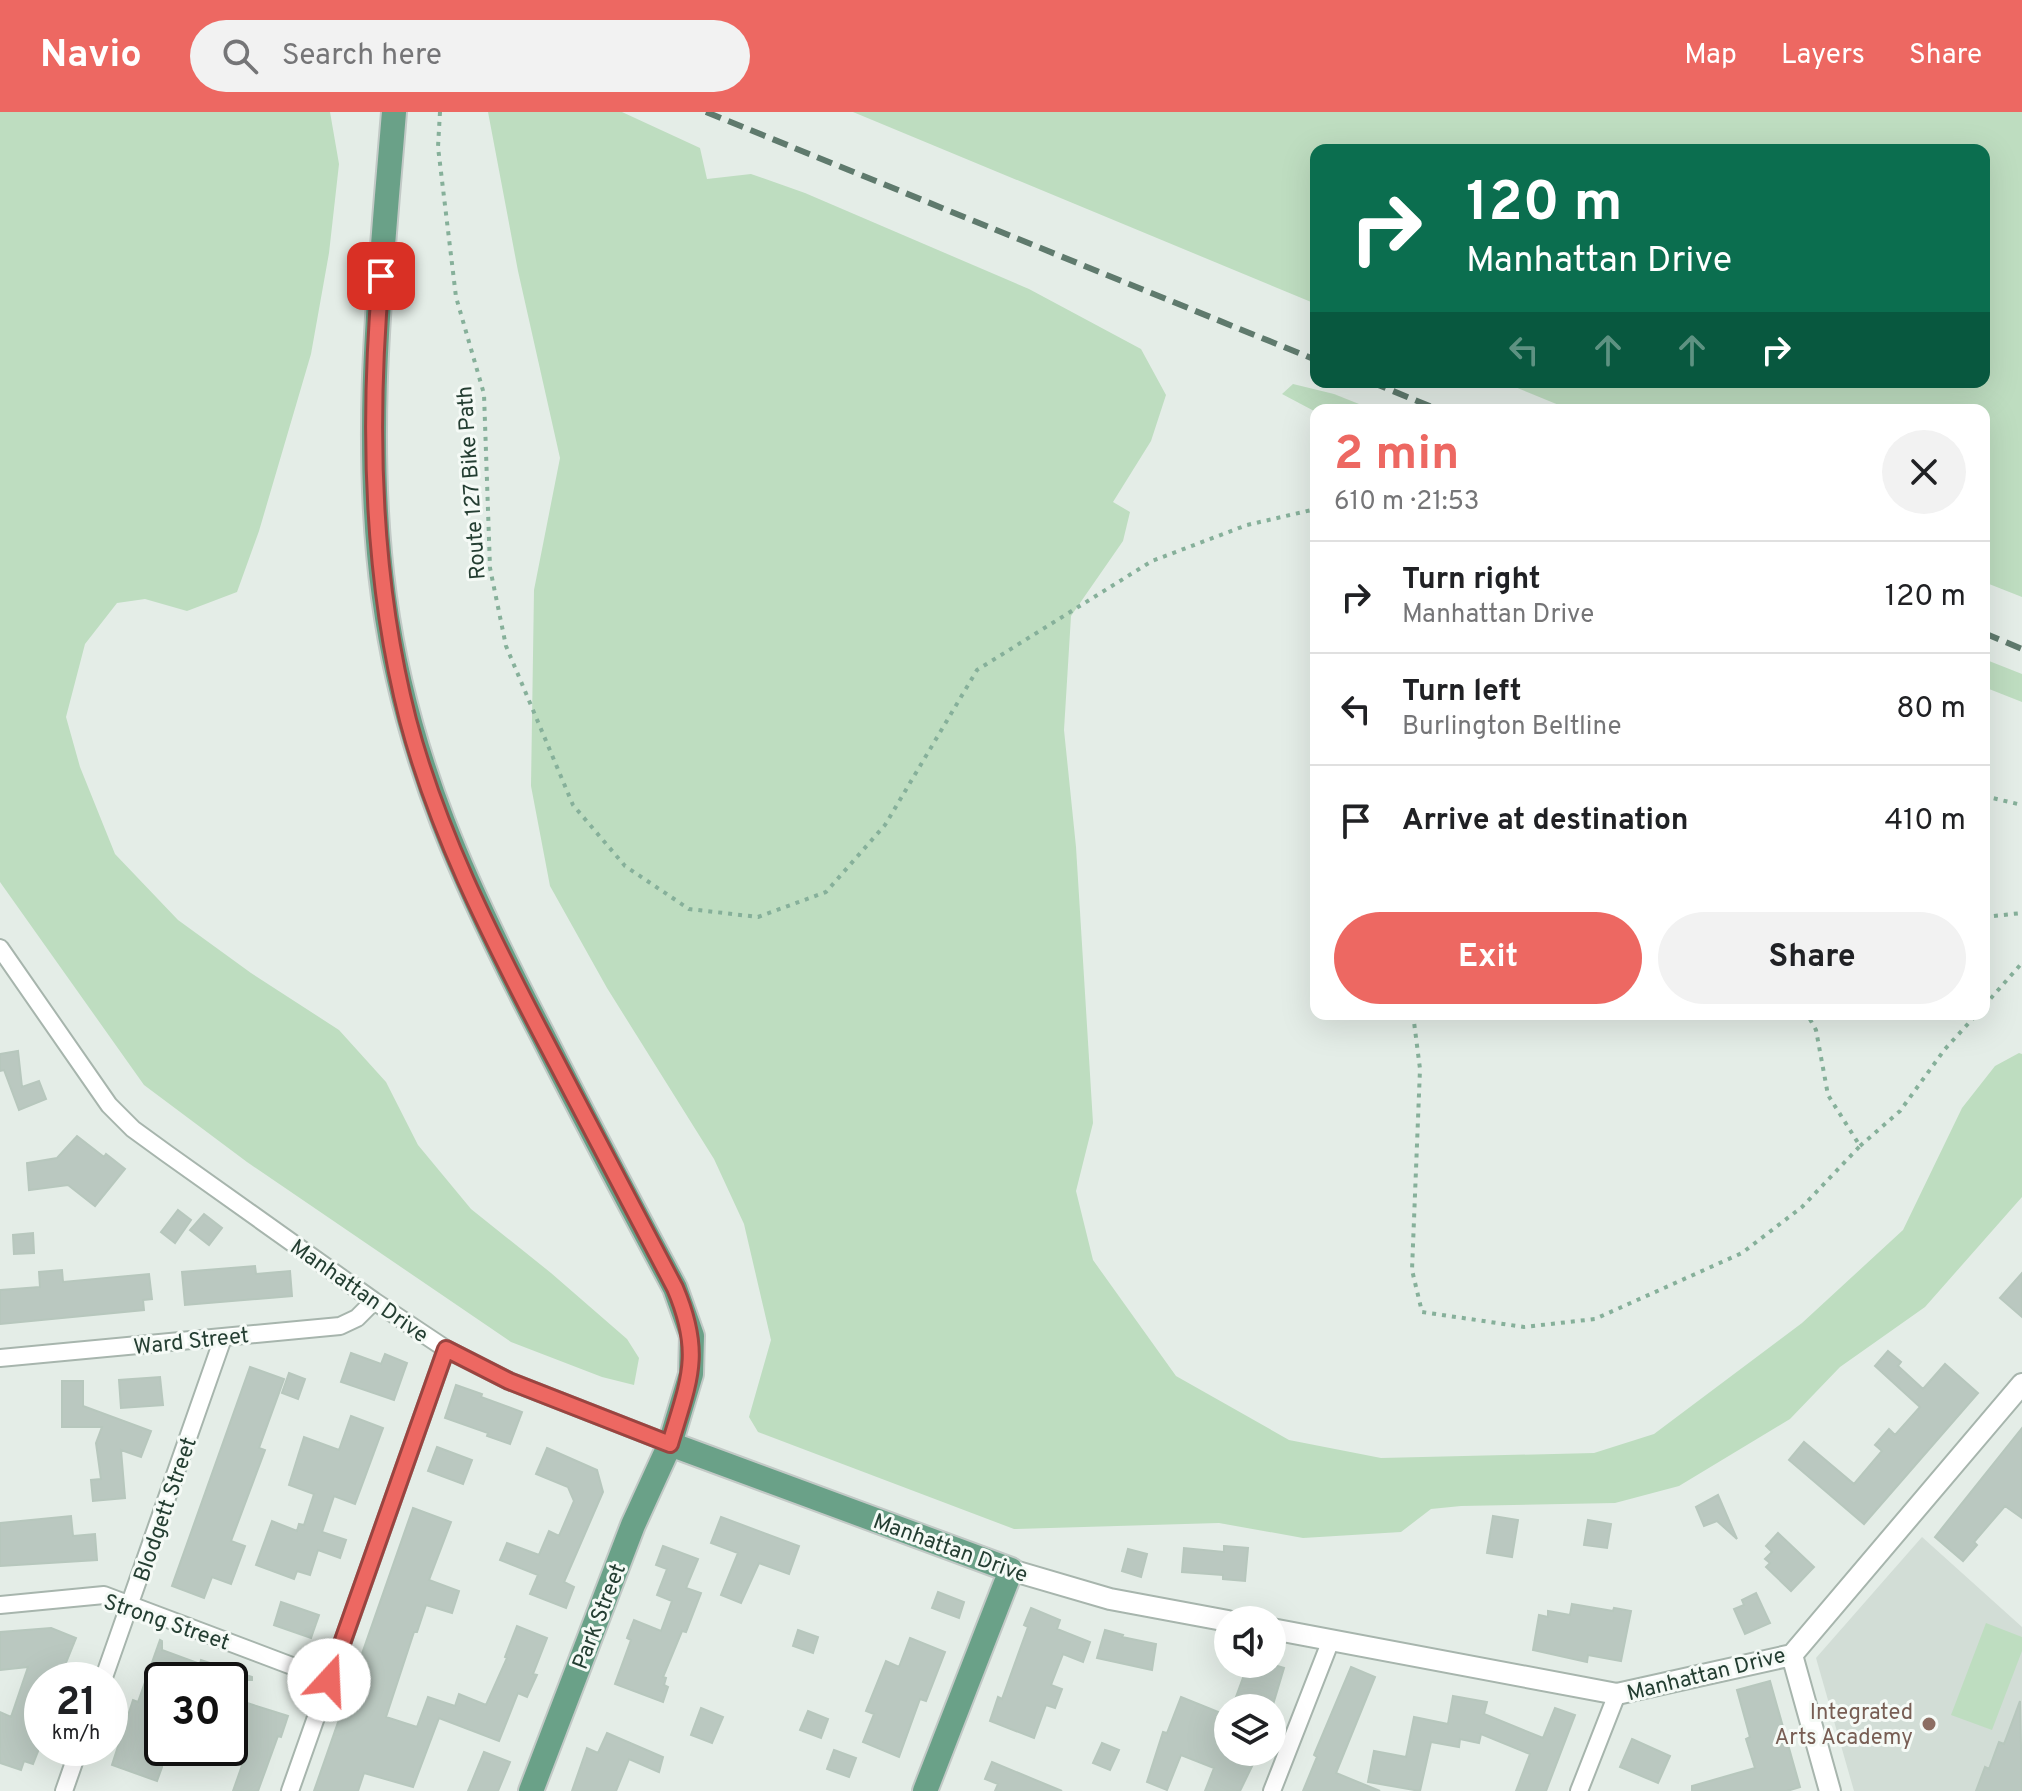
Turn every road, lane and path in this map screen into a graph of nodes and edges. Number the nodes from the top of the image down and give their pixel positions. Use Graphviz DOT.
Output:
graph roads {
  1 [pos="394,112"];
  2 [pos="440,112"];
  3 [pos="1310,510"];
  4 [pos="1990,797"];
  5 [pos="2022,805"];
  6 [pos="2022,913"];
  7 [pos="1990,916"];
  8 [pos="0,948"];
  9 [pos="2022,963"];
  10 [pos="1990,999"];
  11 [pos="1414,1020"];
  12 [pos="1810,1020"];
  13 [pos="1972,1020"];
  14 [pos="1860,1146"];
  15 [pos="374,1301"];
  16 [pos="223,1338"];
  17 [pos="446,1349"];
  18 [pos="0,1358"];
  19 [pos="2022,1384"];
  20 [pos="670,1444"];
  21 [pos="1011,1570"];
  22 [pos="131,1604"];
  23 [pos="0,1605"];
  24 [pos="1214,1618"];
  25 [pos="1286,1632"];
  26 [pos="1331,1640"];
  27 [pos="1792,1655"];
  28 [pos="110,1662"];
  29 [pos="329,1680"];
  30 [pos="1617,1694"];
  31 [pos="73,1766"];
  32 [pos="64,1791"];
  33 [pos="290,1791"];
  34 [pos="531,1791"];
  35 [pos="925,1791"];
  36 [pos="1272,1791"];
  37 [pos="1579,1791"];
  38 [pos="1830,1791"];
  1 -- 20 [label="main road, Park Street"];
  2 -- 3 [label="path, Route 127 Bike Path"];
  4 -- 5 [label="path"];
  6 -- 7 [label="path"];
  8 -- 15 [label="street, Manhattan Drive"];
  9 -- 10 [label="path"];
  11 -- 14 [label="path"];
  12 -- 14 [label="path"];
  13 -- 14 [label="path"];
  15 -- 16 [label="street, Ward Street"];
  15 -- 17 [label="street, Manhattan Drive"];
  16 -- 18 [label="street, Ward Street"];
  16 -- 22 [label="street, Blodgett Street"];
  17 -- 20 [label="street, Manhattan Drive"];
  17 -- 29 [label="street"];
  19 -- 27 [label="street, Manhattan Drive"];
  20 -- 21 [label="main road, Manhattan Drive"];
  20 -- 34 [label="main road, Park Street"];
  21 -- 24 [label="street, Manhattan Drive"];
  21 -- 35 [label="main road"];
  22 -- 23 [label="street, Strong Street"];
  22 -- 28 [label="street, Blodgett Street"];
  22 -- 29 [label="street, Strong Street"];
  25 -- 26 [label="street, Manhattan Drive"];
  26 -- 30 [label="street, Manhattan Drive"];
  26 -- 36 [label="street"];
  27 -- 30 [label="street, Manhattan Drive"];
  27 -- 38 [label="street"];
  29 -- 33 [label="street"];
  30 -- 37 [label="street"];
  31 -- 32 [label="street"];
}
